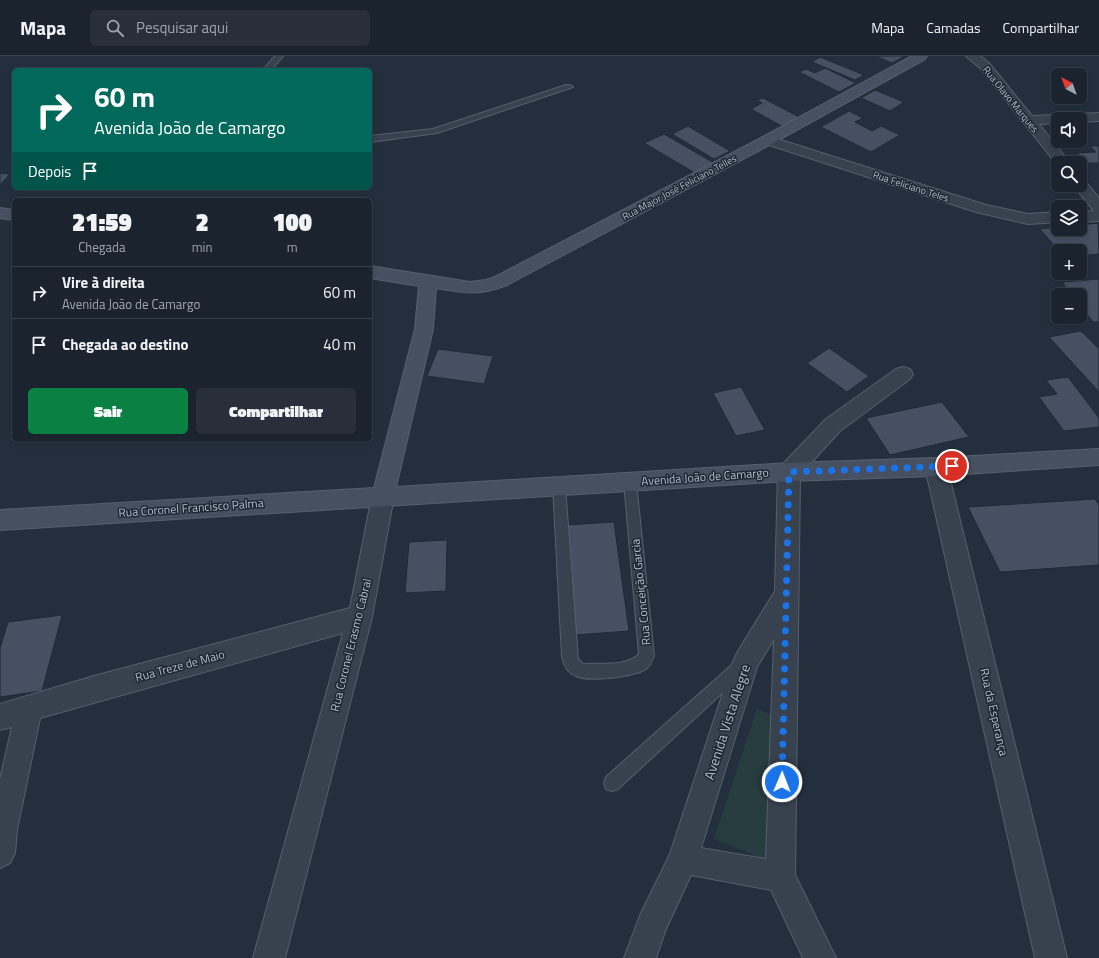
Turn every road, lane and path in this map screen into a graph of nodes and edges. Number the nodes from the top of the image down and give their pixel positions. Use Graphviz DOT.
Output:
graph roads {
  1 [pos="279,56"];
  2 [pos="921,56"];
  3 [pos="972,56"];
  4 [pos="269,68"];
  5 [pos="569,87"];
  6 [pos="1099,117"];
  7 [pos="1027,120"];
  8 [pos="372,139"];
  9 [pos="768,140"];
  10 [pos="1057,156"];
  11 [pos="1086,192"];
  12 [pos="1099,208"];
  13 [pos="0,213"];
  14 [pos="12,215"];
  15 [pos="1087,216"];
  16 [pos="1099,216"];
  17 [pos="1051,217"];
  18 [pos="372,272"];
  19 [pos="428,281"];
  20 [pos="903,374"];
  21 [pos="1097,459"];
  22 [pos="936,467"];
  23 [pos="789,472"];
  24 [pos="630,482"];
  25 [pos="559,486"];
  26 [pos="383,496"];
  27 [pos="0,520"];
  28 [pos="787,593"];
  29 [pos="360,617"];
  30 [pos="746,662"];
  31 [pos="29,710"];
  32 [pos="0,717"];
  33 [pos="612,783"];
  34 [pos="1,838"];
  35 [pos="682,859"];
  36 [pos="780,877"];
  37 [pos="269,958"];
  38 [pos="640,958"];
  39 [pos="820,958"];
  40 [pos="1051,958"];
  1 -- 4 [label="lane"];
  2 -- 9 [label="main road, Rua Major José Feliciano Telles"];
  3 -- 7 [label="street, Rua Olavo Marques"];
  5 -- 8 [label="lane"];
  6 -- 7 [label="street"];
  7 -- 10 [label="street, Rua Olavo Marques"];
  9 -- 17 [label="street, Rua Feliciano Teles"];
  9 -- 19 [label="main road, Rua Major José Feliciano Telles"];
  11 -- 12 [label="street"];
  13 -- 14 [label="main road"];
  15 -- 16 [label="street"];
  18 -- 19 [label="main road, Rua Major José Feliciano Telles"];
  19 -- 26 [label="main road, Rua Coronel Erasmo Cabral"];
  20 -- 23 [label="street"];
  21 -- 22 [label="main road, Avenida João de Camargo"];
  22 -- 23 [label="main road, Avenida João de Camargo"];
  22 -- 40 [label="street, Rua da Esperança"];
  23 -- 24 [label="main road, Avenida João de Camargo"];
  23 -- 28 [label="street, Avenida Vista Alegre"];
  24 -- 25 [label="main road, Avenida João de Camargo"];
  24 -- 25 [label="lane, Rua Conceição Garcia"];
  25 -- 26 [label="main road, Avenida João de Camargo"];
  26 -- 27 [label="main road, Rua Coronel Francisco Palma"];
  26 -- 29 [label="street, Rua Coronel Erasmo Cabral"];
  28 -- 30 [label="street, Avenida Vista Alegre"];
  28 -- 36 [label="street, Avenida Vista Alegre"];
  29 -- 31 [label="street, Rua Treze de Maio"];
  29 -- 37 [label="street, Rua Coronel Erasmo Cabral"];
  30 -- 33 [label="lane"];
  30 -- 35 [label="street, Avenida Vista Alegre"];
  31 -- 32 [label="street, Rua Treze de Maio"];
  31 -- 34 [label="street"];
  35 -- 36 [label="street"];
  35 -- 38 [label="street, Avenida Vista Alegre"];
  36 -- 39 [label="street, Avenida Vista Alegre"];
}
